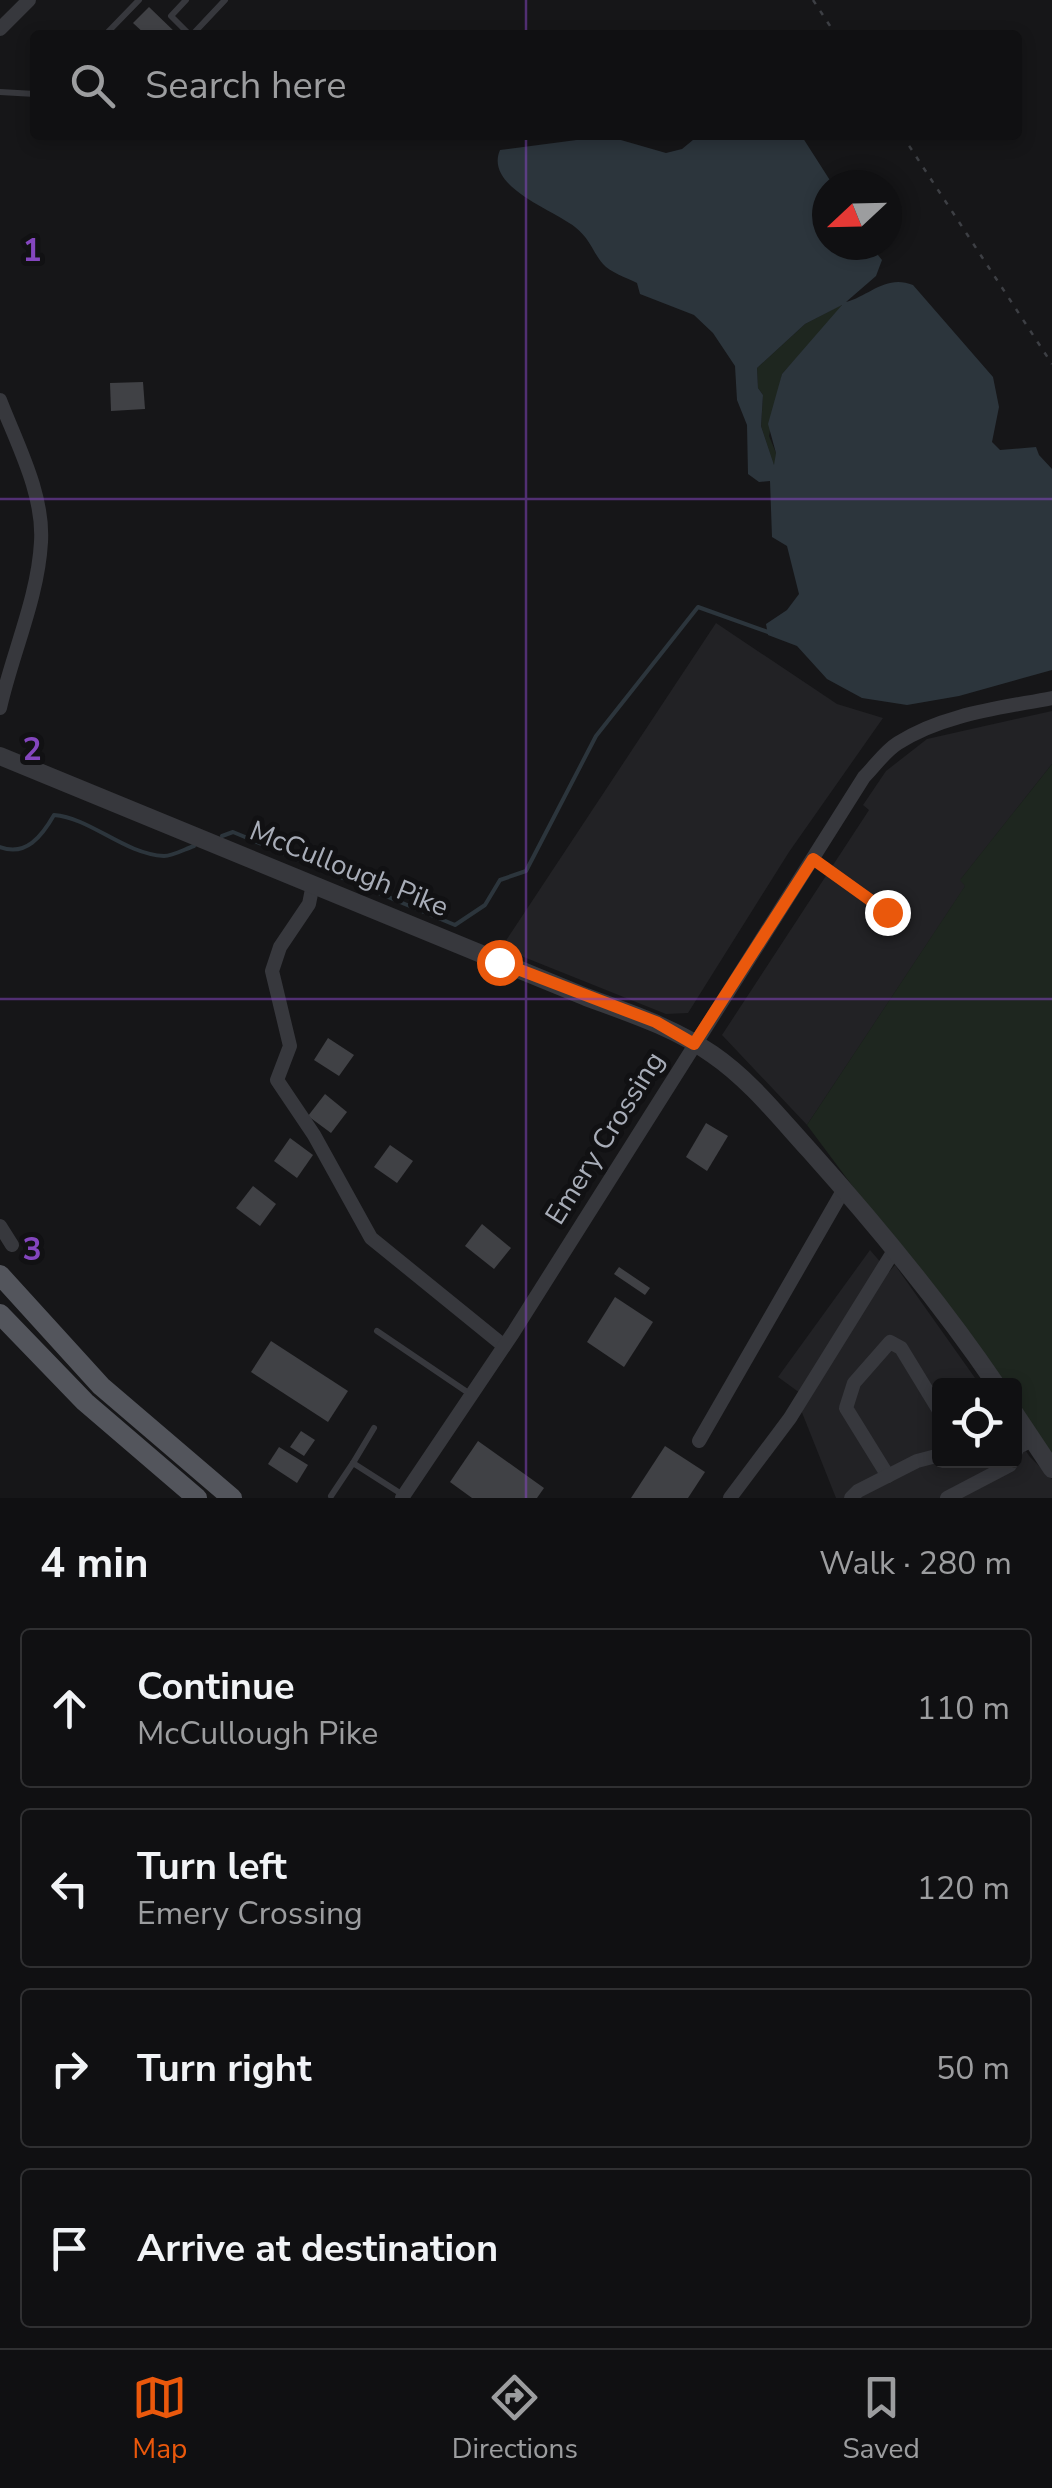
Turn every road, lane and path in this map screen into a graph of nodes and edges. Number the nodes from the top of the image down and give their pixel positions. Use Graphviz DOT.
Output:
graph roads {
  1 [pos="29,0"];
  2 [pos="139,0"];
  3 [pos="186,0"];
  4 [pos="225,0"];
  5 [pos="813,0"];
  6 [pos="0,30"];
  7 [pos="109,30"];
  8 [pos="186,30"];
  9 [pos="196,30"];
  10 [pos="833,30"];
  11 [pos="0,92"];
  12 [pos="30,94"];
  13 [pos="905,140"];
  14 [pos="1052,364"];
  15 [pos="0,400"];
  16 [pos="1052,698"];
  17 [pos="0,708"];
  18 [pos="0,756"];
  19 [pos="813,859"];
  20 [pos="312,884"];
  21 [pos="887,912"];
  22 [pos="694,1044"];
  23 [pos="844,1189"];
  24 [pos="0,1226"];
  25 [pos="12,1244"];
  26 [pos="895,1249"];
  27 [pos="0,1274"];
  28 [pos="0,1314"];
  29 [pos="377,1331"];
  30 [pos="504,1346"];
  31 [pos="991,1378"];
  32 [pos="471,1395"];
  33 [pos="932,1399"];
  34 [pos="374,1428"];
  35 [pos="699,1441"];
  36 [pos="1022,1452"];
  37 [pos="932,1458"];
  38 [pos="352,1463"];
  39 [pos="1006,1468"];
  40 [pos="1052,1469"];
  41 [pos="888,1476"];
  42 [pos="970,1492"];
  43 [pos="331,1496"];
  44 [pos="403,1497"];
  45 [pos="197,1498"];
  46 [pos="232,1498"];
  47 [pos="730,1498"];
  48 [pos="851,1498"];
  49 [pos="948,1498"];
  1 -- 6 [label="street"];
  2 -- 7 [label="lane"];
  3 -- 8 [label="lane"];
  4 -- 9 [label="lane"];
  5 -- 10 [label="path"];
  11 -- 12 [label="lane"];
  13 -- 14 [label="path"];
  15 -- 17 [label="street"];
  16 -- 19 [label="street, Emery Crossing"];
  18 -- 20 [label="street, McCullough Pike"];
  19 -- 21 [label="lane"];
  19 -- 22 [label="street, Emery Crossing"];
  20 -- 22 [label="street, McCullough Pike"];
  20 -- 30 [label="street"];
  22 -- 23 [label="street, McCullough Pike"];
  22 -- 30 [label="street, Emery Crossing"];
  23 -- 26 [label="street, McCullough Pike"];
  23 -- 35 [label="street"];
  24 -- 25 [label="street"];
  26 -- 31 [label="street, McCullough Pike"];
  26 -- 47 [label="street"];
  27 -- 46 [label="main road"];
  28 -- 45 [label="main road"];
  29 -- 32 [label="lane"];
  30 -- 32 [label="street, Emery Crossing"];
  32 -- 44 [label="street, Emery Crossing"];
  33 -- 41 [label="street"];
  34 -- 38 [label="lane"];
  36 -- 40 [label="street"];
  37 -- 41 [label="street"];
  38 -- 43 [label="lane"];
  38 -- 44 [label="lane"];
  39 -- 42 [label="street"];
  41 -- 48 [label="street"];
  42 -- 49 [label="street"];
}
